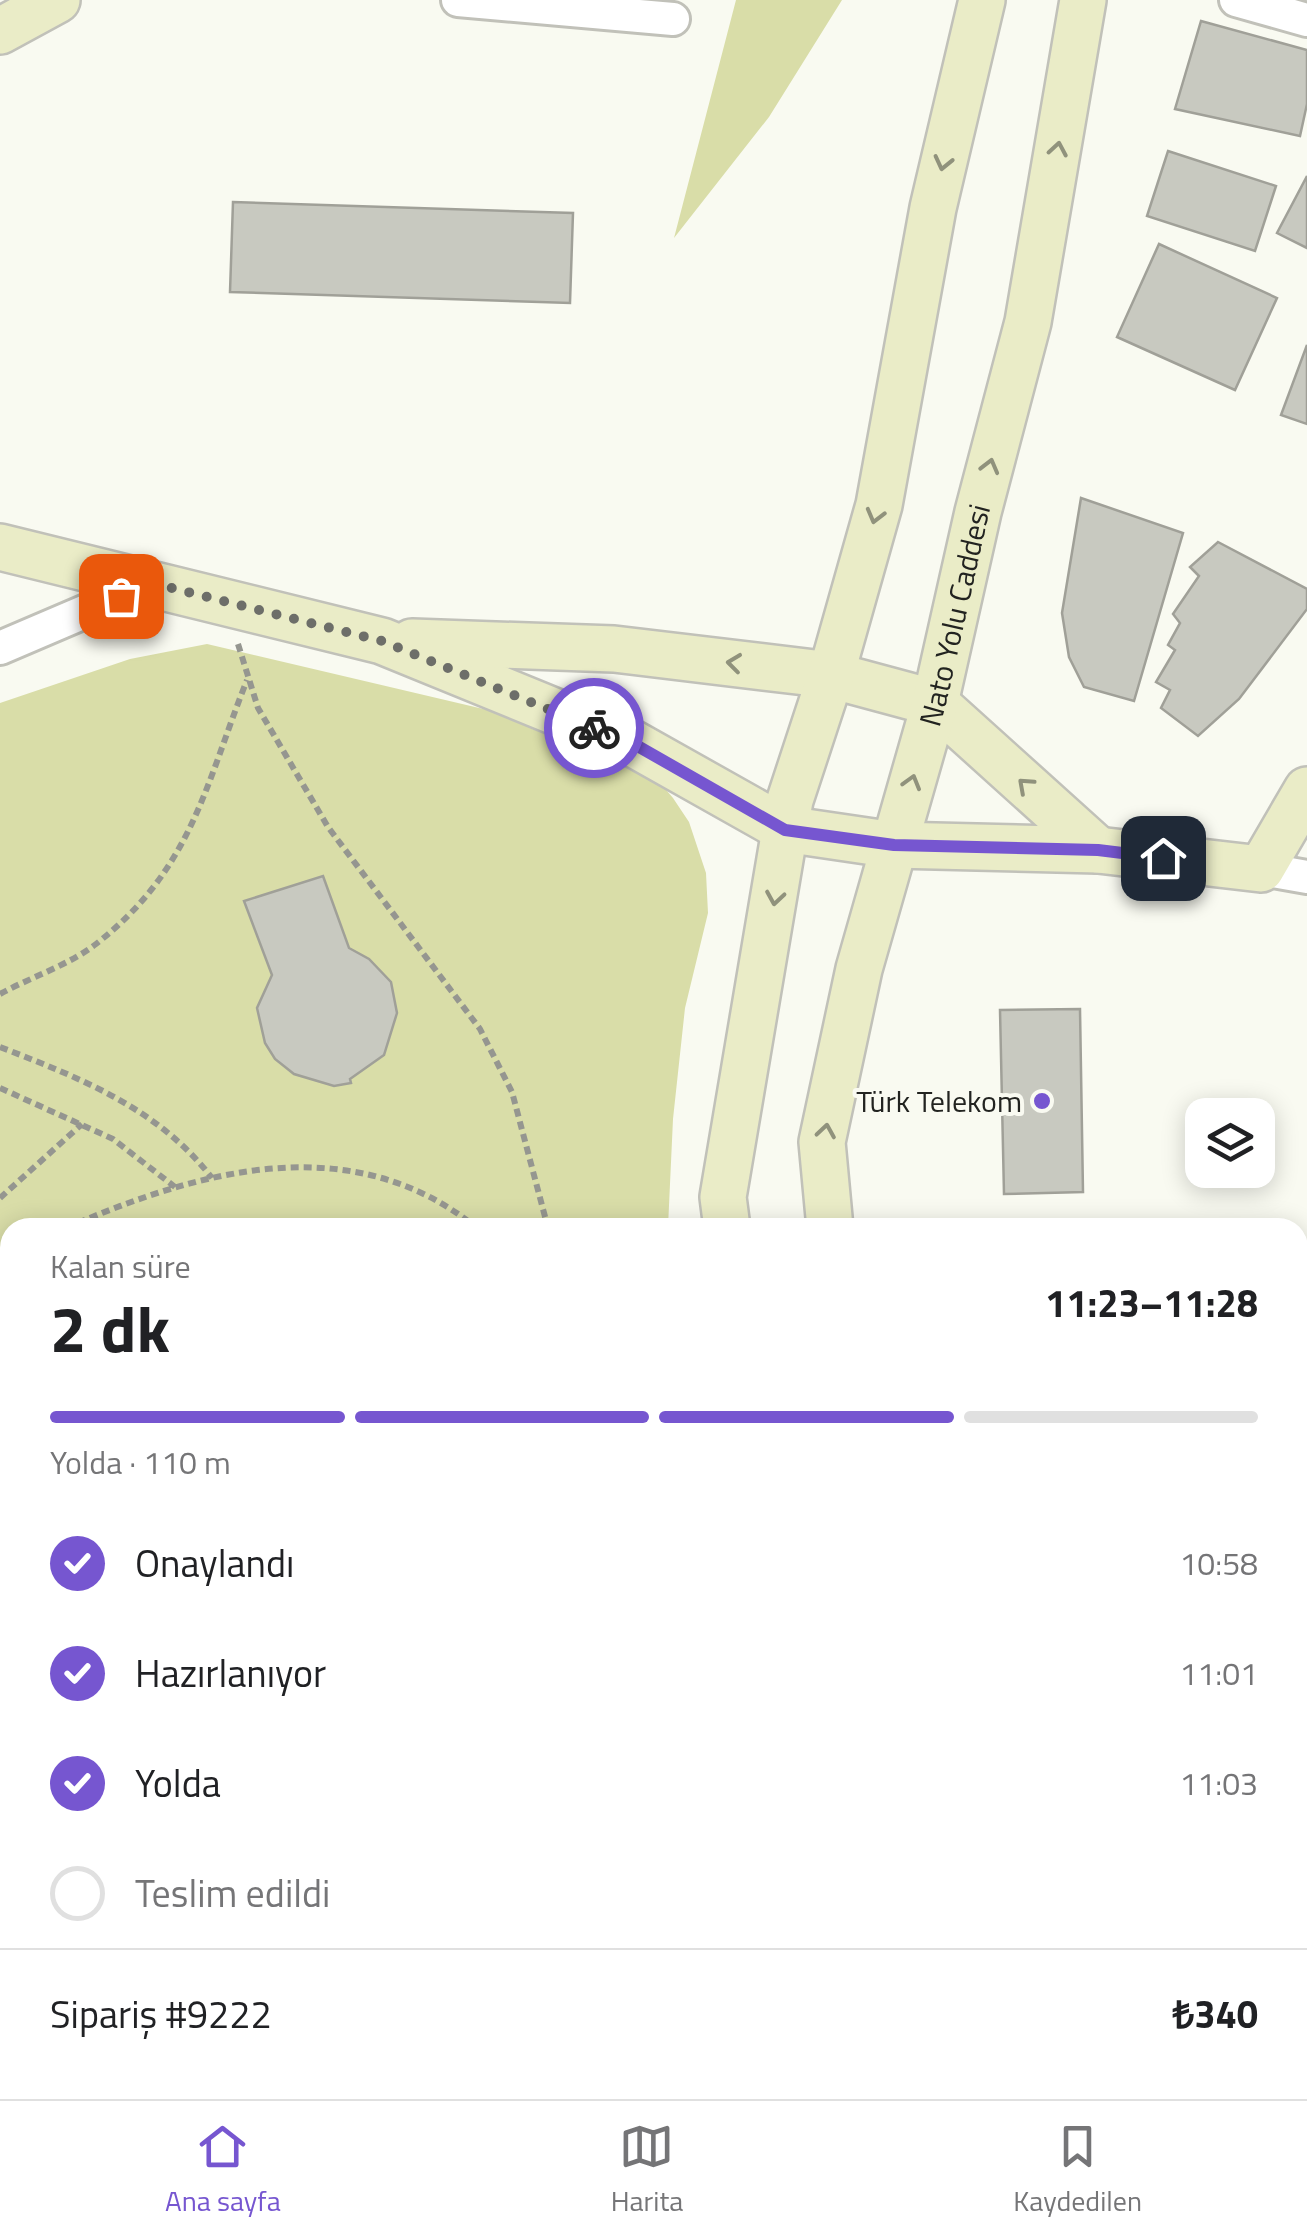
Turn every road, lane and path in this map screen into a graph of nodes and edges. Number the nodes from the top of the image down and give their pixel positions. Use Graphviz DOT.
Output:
graph roads {
  1 [pos="458,0"];
  2 [pos="982,0"];
  3 [pos="1083,0"];
  4 [pos="1236,0"];
  5 [pos="672,19"];
  6 [pos="1307,20"];
  7 [pos="0,547"];
  8 [pos="152,583"];
  9 [pos="230,603"];
  10 [pos="382,641"];
  11 [pos="0,648"];
  12 [pos="831,675"];
  13 [pos="248,680"];
  14 [pos="935,702"];
  15 [pos="1307,790"];
  16 [pos="785,830"];
  17 [pos="894,845"];
  18 [pos="1098,850"];
  19 [pos="1261,869"];
  20 [pos="1307,877"];
  21 [pos="0,994"];
  22 [pos="0,1047"];
  23 [pos="0,1088"];
  24 [pos="82,1124"];
  25 [pos="212,1178"];
  26 [pos="175,1187"];
  27 [pos="0,1198"];
  28 [pos="93,1218"];
  29 [pos="464,1218"];
  30 [pos="545,1218"];
  31 [pos="725,1218"];
  32 [pos="829,1218"];
  1 -- 5 [label="street"];
  2 -- 12 [label="main road, one-way"];
  14 -- 3 [label="main road, Nato Yolu Caddesi, one-way"];
  4 -- 6 [label="street"];
  7 -- 8 [label="main road"];
  8 -- 9 [label="main road"];
  8 -- 11 [label="street"];
  9 -- 10 [label="main road"];
  9 -- 13 [label="path"];
  12 -- 10 [label="main road, one-way"];
  10 -- 16 [label="main road"];
  12 -- 14 [label="main road"];
  12 -- 16 [label="main road"];
  13 -- 21 [label="path"];
  13 -- 30 [label="path"];
  17 -- 14 [label="main road, Nato Yolu Caddesi, one-way"];
  18 -- 14 [label="main road, one-way"];
  15 -- 19 [label="main road"];
  16 -- 17 [label="main road"];
  16 -- 31 [label="main road, one-way"];
  17 -- 18 [label="main road"];
  32 -- 17 [label="main road, Nato Yolu Caddesi, one-way"];
  18 -- 19 [label="main road"];
  19 -- 20 [label="street"];
  22 -- 25 [label="path"];
  23 -- 24 [label="path"];
  24 -- 26 [label="path"];
  24 -- 27 [label="path"];
  25 -- 26 [label="path"];
  25 -- 29 [label="path"];
  26 -- 28 [label="path"];
}
